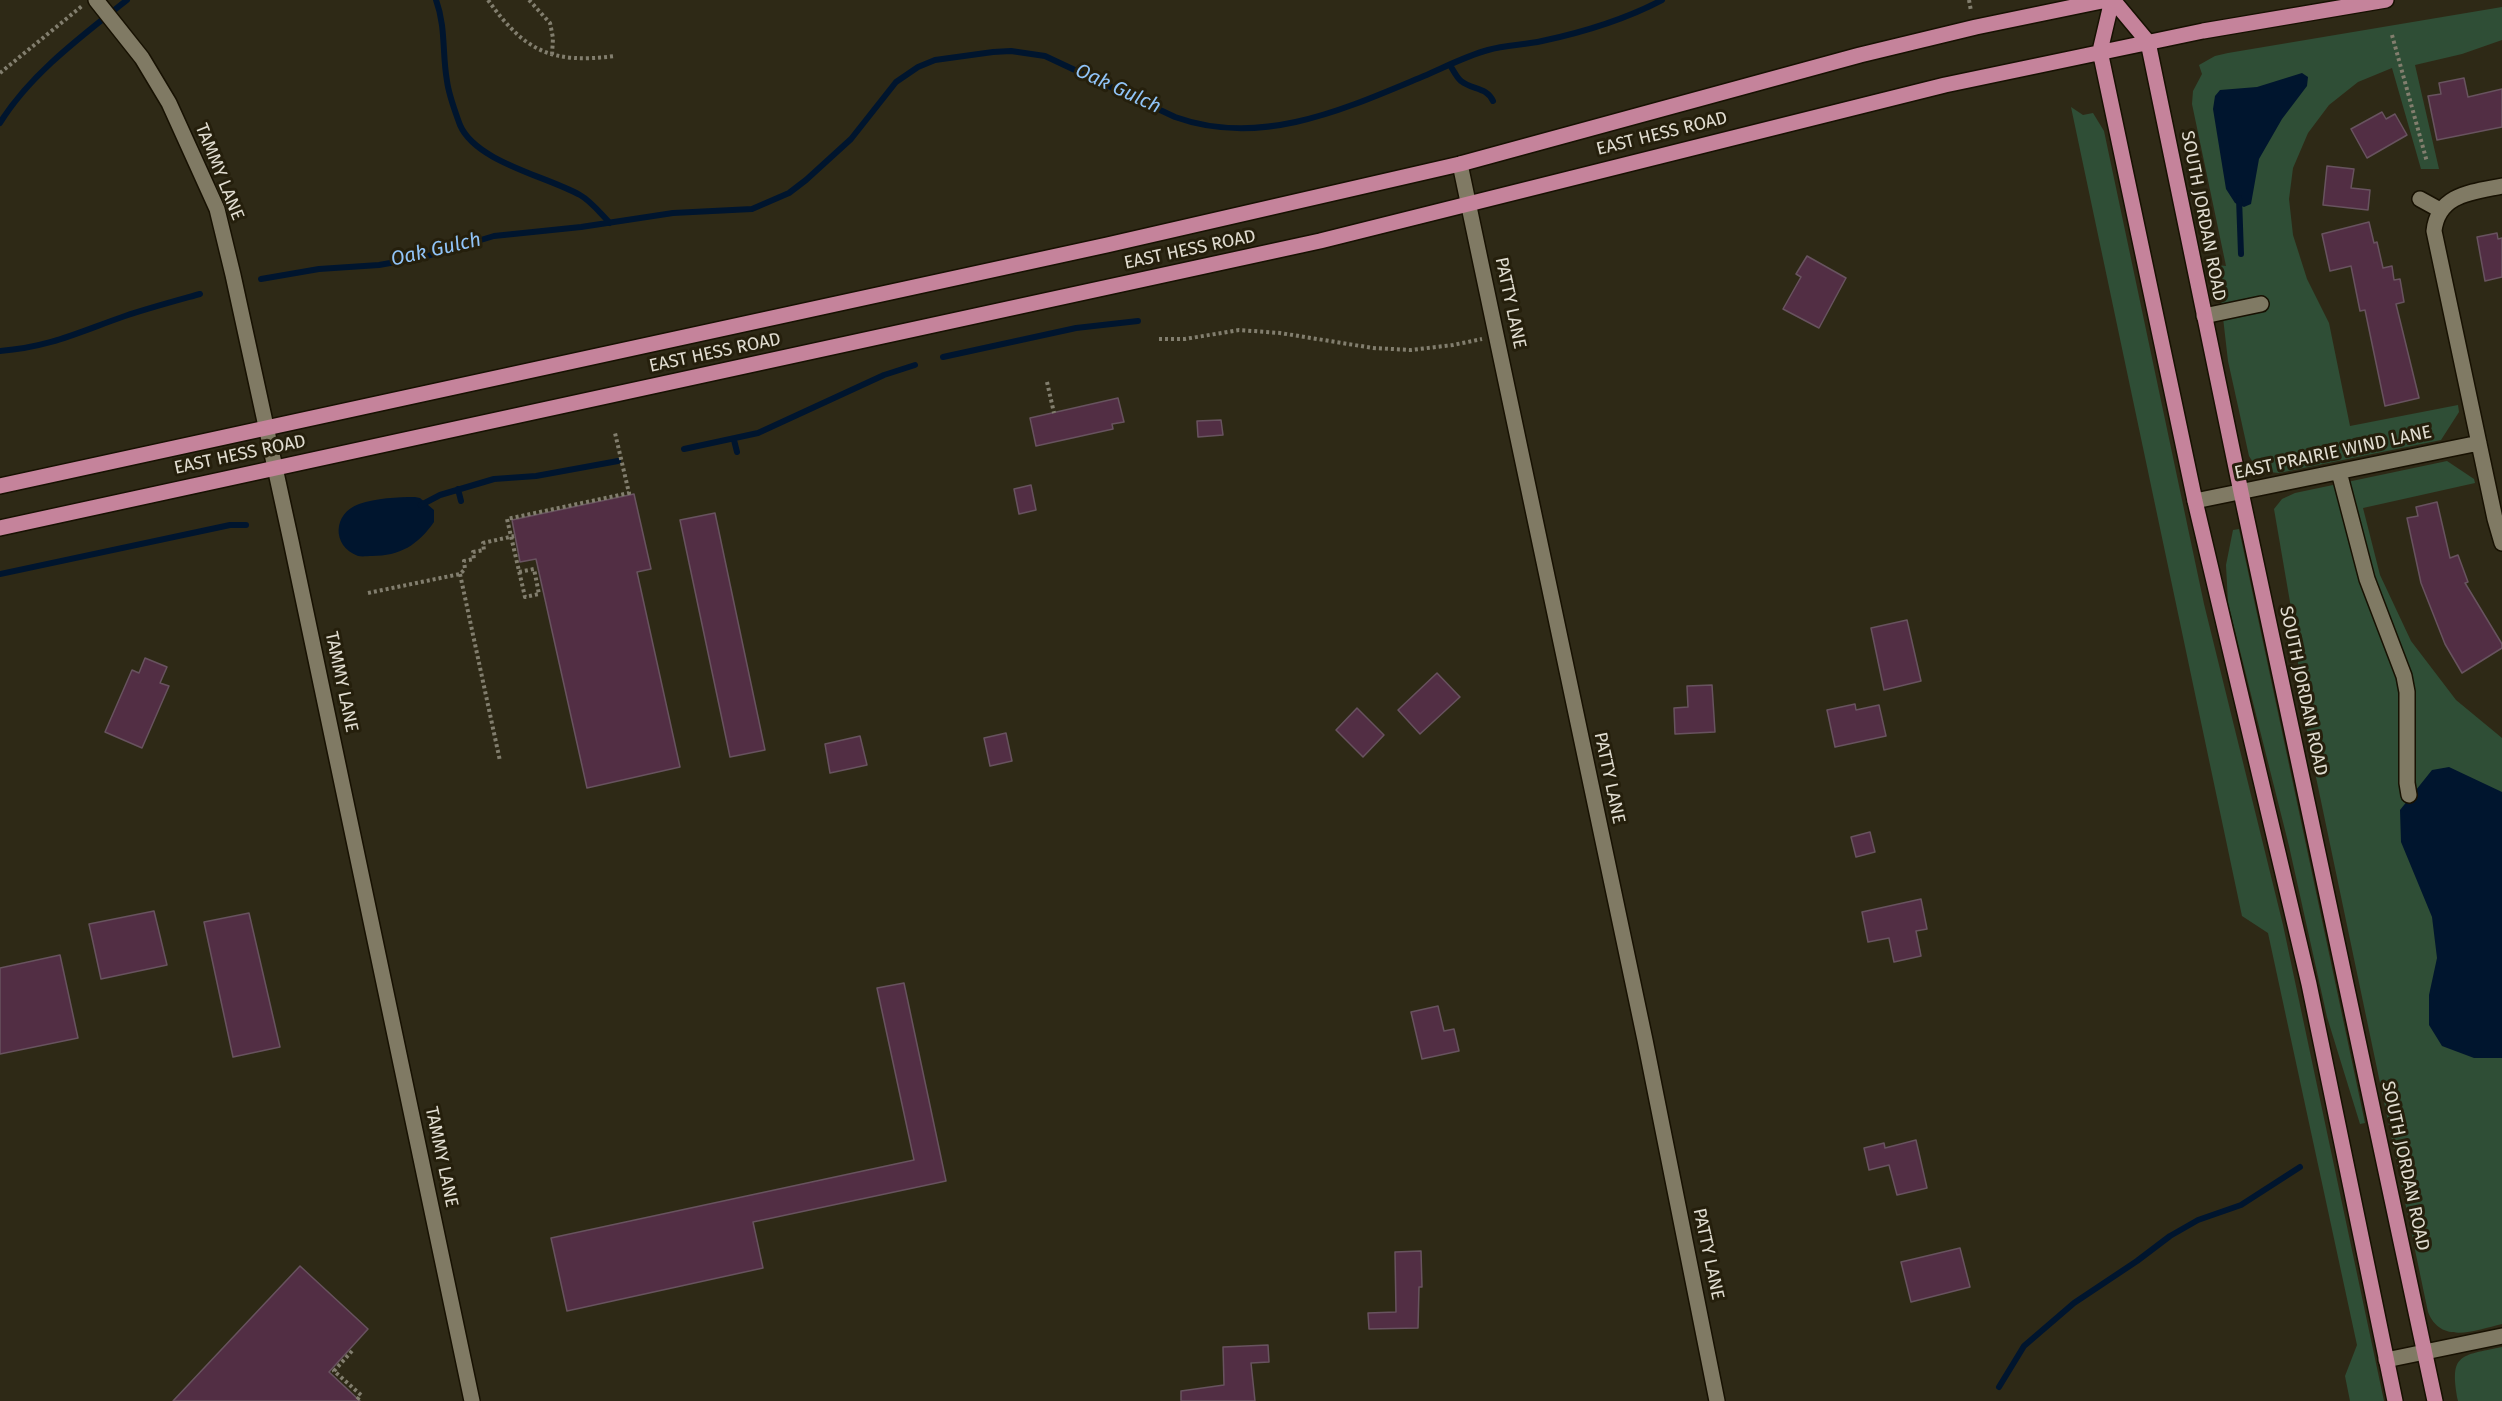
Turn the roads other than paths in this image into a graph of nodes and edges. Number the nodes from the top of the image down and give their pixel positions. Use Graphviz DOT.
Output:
graph roads {
  1 [pos="96,0"];
  2 [pos="2107,0"];
  3 [pos="2112,0"];
  4 [pos="2386,0"];
  5 [pos="2148,42"];
  6 [pos="2100,51"];
  7 [pos="1460,164"];
  8 [pos="2502,186"];
  9 [pos="2420,199"];
  10 [pos="1470,204"];
  11 [pos="2440,210"];
  12 [pos="2261,304"];
  13 [pos="2204,316"];
  14 [pos="266,428"];
  15 [pos="2479,443"];
  16 [pos="274,467"];
  17 [pos="2339,472"];
  18 [pos="0,486"];
  19 [pos="2241,492"];
  20 [pos="2196,501"];
  21 [pos="0,528"];
  22 [pos="2502,543"];
  23 [pos="2409,795"];
  24 [pos="2502,1336"];
  25 [pos="2425,1352"];
  26 [pos="2386,1360"];
  27 [pos="472,1401"];
  28 [pos="1717,1401"];
  29 [pos="2395,1401"];
  30 [pos="2435,1401"];
  1 -- 14 [label="street, TAMMY LANE"];
  2 -- 7 [label="main road, EAST HESS ROAD"];
  3 -- 5 [label="main road, SOUTH JORDAN ROAD"];
  3 -- 6 [label="main road, SOUTH JORDAN ROAD"];
  4 -- 5 [label="main road, EAST HESS ROAD"];
  5 -- 6 [label="main road, EAST HESS ROAD"];
  5 -- 13 [label="main road, SOUTH JORDAN ROAD"];
  6 -- 10 [label="main road, EAST HESS ROAD"];
  6 -- 20 [label="main road, SOUTH JORDAN ROAD"];
  7 -- 10 [label="street, PATTY LANE"];
  7 -- 14 [label="main road, EAST HESS ROAD"];
  8 -- 11 [label="street"];
  9 -- 11 [label="street"];
  10 -- 16 [label="main road, EAST HESS ROAD"];
  10 -- 28 [label="street, PATTY LANE"];
  11 -- 15 [label="street"];
  12 -- 13 [label="street"];
  13 -- 19 [label="main road, SOUTH JORDAN ROAD"];
  14 -- 16 [label="street, TAMMY LANE"];
  14 -- 18 [label="main road, EAST HESS ROAD"];
  15 -- 17 [label="street, EAST PRAIRIE WIND LANE"];
  15 -- 22 [label="street"];
  16 -- 21 [label="main road, EAST HESS ROAD"];
  16 -- 27 [label="street, TAMMY LANE"];
  17 -- 19 [label="street, EAST PRAIRIE WIND LANE"];
  17 -- 23 [label="street"];
  19 -- 20 [label="street, EAST PRAIRIE WIND LANE"];
  19 -- 25 [label="main road, SOUTH JORDAN ROAD"];
  20 -- 26 [label="main road, SOUTH JORDAN ROAD"];
  24 -- 25 [label="street"];
  25 -- 26 [label="street"];
  25 -- 30 [label="main road, SOUTH JORDAN ROAD"];
  26 -- 29 [label="main road, SOUTH JORDAN ROAD"];
}
